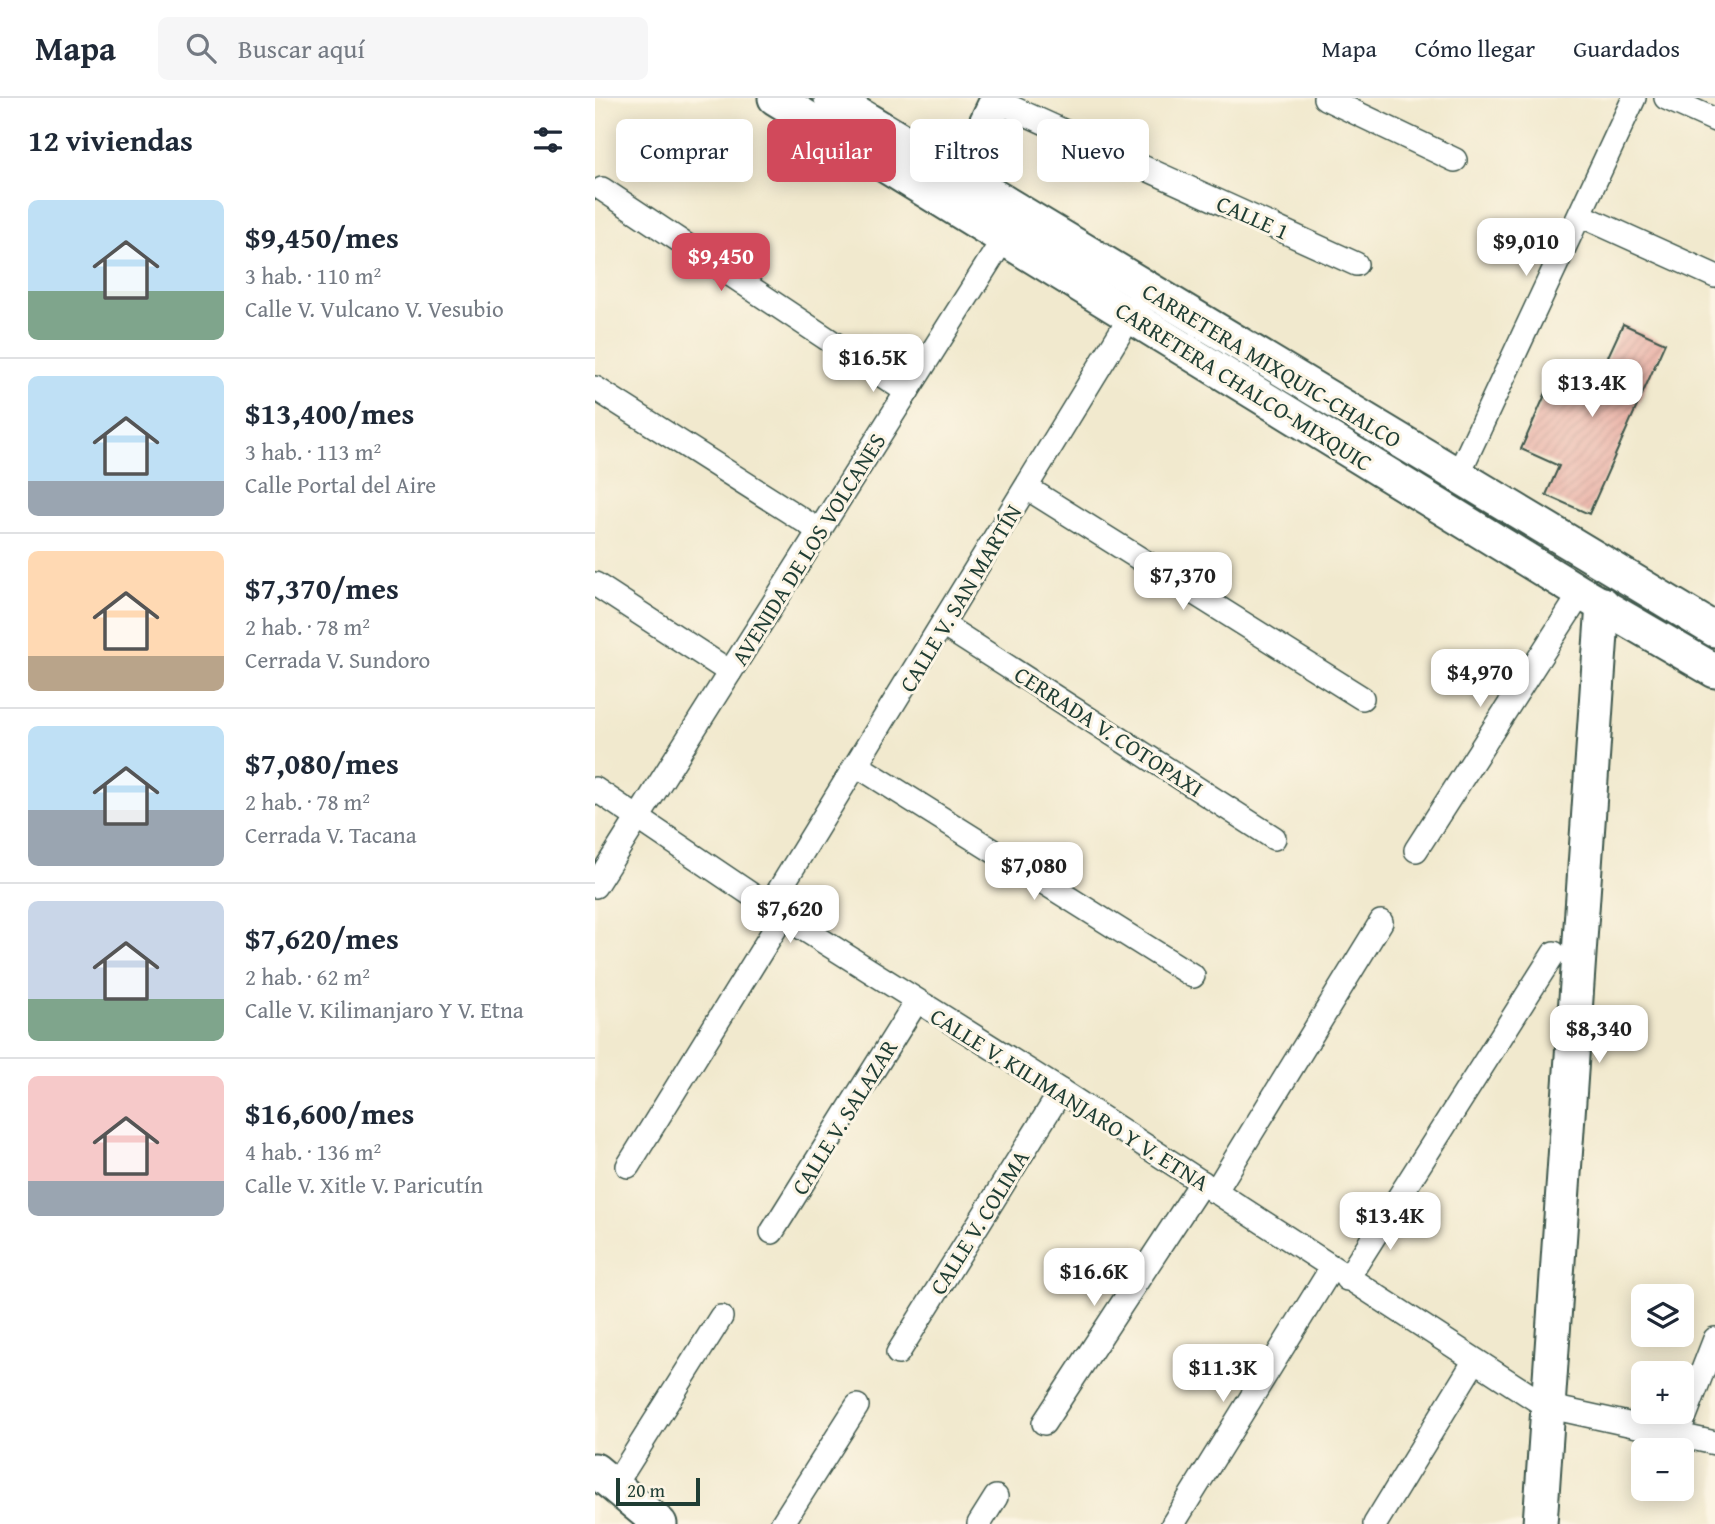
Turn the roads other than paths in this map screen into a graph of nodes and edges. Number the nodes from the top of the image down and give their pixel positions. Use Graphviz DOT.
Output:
graph roads {
  1 [pos="775,98"];
  2 [pos="831,98"];
  3 [pos="1325,98"];
  4 [pos="1634,98"];
  5 [pos="1666,98"];
  6 [pos="998,99"];
  7 [pos="1715,120"];
  8 [pos="1455,160"];
  9 [pos="602,189"];
  10 [pos="954,190"];
  11 [pos="1580,215"];
  12 [pos="1013,225"];
  13 [pos="1356,264"];
  14 [pos="1715,276"];
  15 [pos="1139,303"];
  16 [pos="595,388"];
  17 [pos="907,392"];
  18 [pos="1457,477"];
  19 [pos="1027,488"];
  20 [pos="820,531"];
  21 [pos="595,584"];
  22 [pos="1592,598"];
  23 [pos="943,625"];
  24 [pos="1715,630"];
  25 [pos="730,671"];
  26 [pos="1715,671"];
  27 [pos="1362,698"];
  28 [pos="858,766"];
  29 [pos="595,789"];
  30 [pos="638,817"];
  31 [pos="1274,838"];
  32 [pos="1416,849"];
  33 [pos="595,886"];
  34 [pos="777,911"];
  35 [pos="1381,922"];
  36 [pos="1554,953"];
  37 [pos="1192,976"];
  38 [pos="916,1002"];
  39 [pos="1061,1091"];
  40 [pos="628,1166"];
  41 [pos="1208,1187"];
  42 [pos="772,1232"];
  43 [pos="1339,1274"];
  44 [pos="721,1317"];
  45 [pos="1715,1339"];
  46 [pos="898,1353"];
  47 [pos="1474,1362"];
  48 [pos="857,1406"];
  49 [pos="1546,1406"];
  50 [pos="1044,1423"];
  51 [pos="1678,1434"];
  52 [pos="1715,1443"];
  53 [pos="605,1477"];
  54 [pos="996,1497"];
  55 [pos="660,1524"];
  56 [pos="782,1524"];
  57 [pos="979,1524"];
  58 [pos="1173,1524"];
  59 [pos="1375,1524"];
  60 [pos="1540,1524"];
  1 -- 10 [label="main road"];
  2 -- 10 [label="main road"];
  3 -- 8 [label="street"];
  4 -- 11 [label="street"];
  5 -- 7 [label="street"];
  6 -- 10 [label="main road"];
  6 -- 13 [label="street, CALLE 1"];
  9 -- 17 [label="street"];
  10 -- 12 [label="main road"];
  11 -- 14 [label="street"];
  11 -- 18 [label="street"];
  12 -- 15 [label="main road, CARRETERA MIXQUIC-CHALCO"];
  12 -- 17 [label="street, AVENIDA DE LOS VOLCANES"];
  15 -- 18 [label="main road, CARRETERA MIXQUIC-CHALCO"];
  15 -- 19 [label="street, CALLE V. SAN MARTÍN"];
  15 -- 22 [label="main road, CARRETERA CHALCO-MIXQUIC"];
  16 -- 20 [label="street"];
  17 -- 20 [label="street, AVENIDA DE LOS VOLCANES"];
  18 -- 24 [label="main road, CARRETERA MIXQUIC-CHALCO"];
  19 -- 23 [label="street, CALLE V. SAN MARTÍN"];
  19 -- 27 [label="street"];
  20 -- 25 [label="street, AVENIDA DE LOS VOLCANES"];
  21 -- 25 [label="street"];
  22 -- 26 [label="main road, CARRETERA CHALCO-MIXQUIC"];
  22 -- 32 [label="street"];
  22 -- 49 [label="main road"];
  23 -- 28 [label="street, CALLE V. SAN MARTÍN"];
  23 -- 31 [label="street, CERRADA V. COTOPAXI"];
  25 -- 30 [label="street, AVENIDA DE LOS VOLCANES"];
  28 -- 34 [label="street, CALLE V. SAN MARTÍN"];
  28 -- 37 [label="street"];
  29 -- 30 [label="street, CALLE V. KILIMANJARO Y V. ETNA"];
  30 -- 33 [label="street, AVENIDA DE LOS VOLCANES"];
  30 -- 34 [label="street, CALLE V. KILIMANJARO Y V. ETNA"];
  34 -- 38 [label="street, CALLE V. KILIMANJARO Y V. ETNA"];
  34 -- 40 [label="street, CALLE V. SAN MARTÍN"];
  35 -- 41 [label="street"];
  36 -- 43 [label="street"];
  38 -- 39 [label="street, CALLE V. KILIMANJARO Y V. ETNA"];
  38 -- 42 [label="street, CALLE V. SALAZAR"];
  39 -- 41 [label="street, CALLE V. KILIMANJARO Y V. ETNA"];
  39 -- 46 [label="street, CALLE V. COLIMA"];
  41 -- 43 [label="street, CALLE V. KILIMANJARO Y V. ETNA"];
  41 -- 50 [label="street"];
  43 -- 47 [label="street, CALLE V. KILIMANJARO Y V. ETNA"];
  43 -- 58 [label="street"];
  44 -- 53 [label="street"];
  45 -- 51 [label="street"];
  47 -- 49 [label="street, CALLE V. KILIMANJARO Y V. ETNA"];
  47 -- 59 [label="street"];
  48 -- 56 [label="street"];
  49 -- 51 [label="street, CALLE V. KILIMANJARO Y V. ETNA"];
  49 -- 60 [label="main road"];
  51 -- 52 [label="street, CALLE V. KILIMANJARO Y V. ETNA"];
  53 -- 55 [label="main road"];
  54 -- 57 [label="street"];
}
